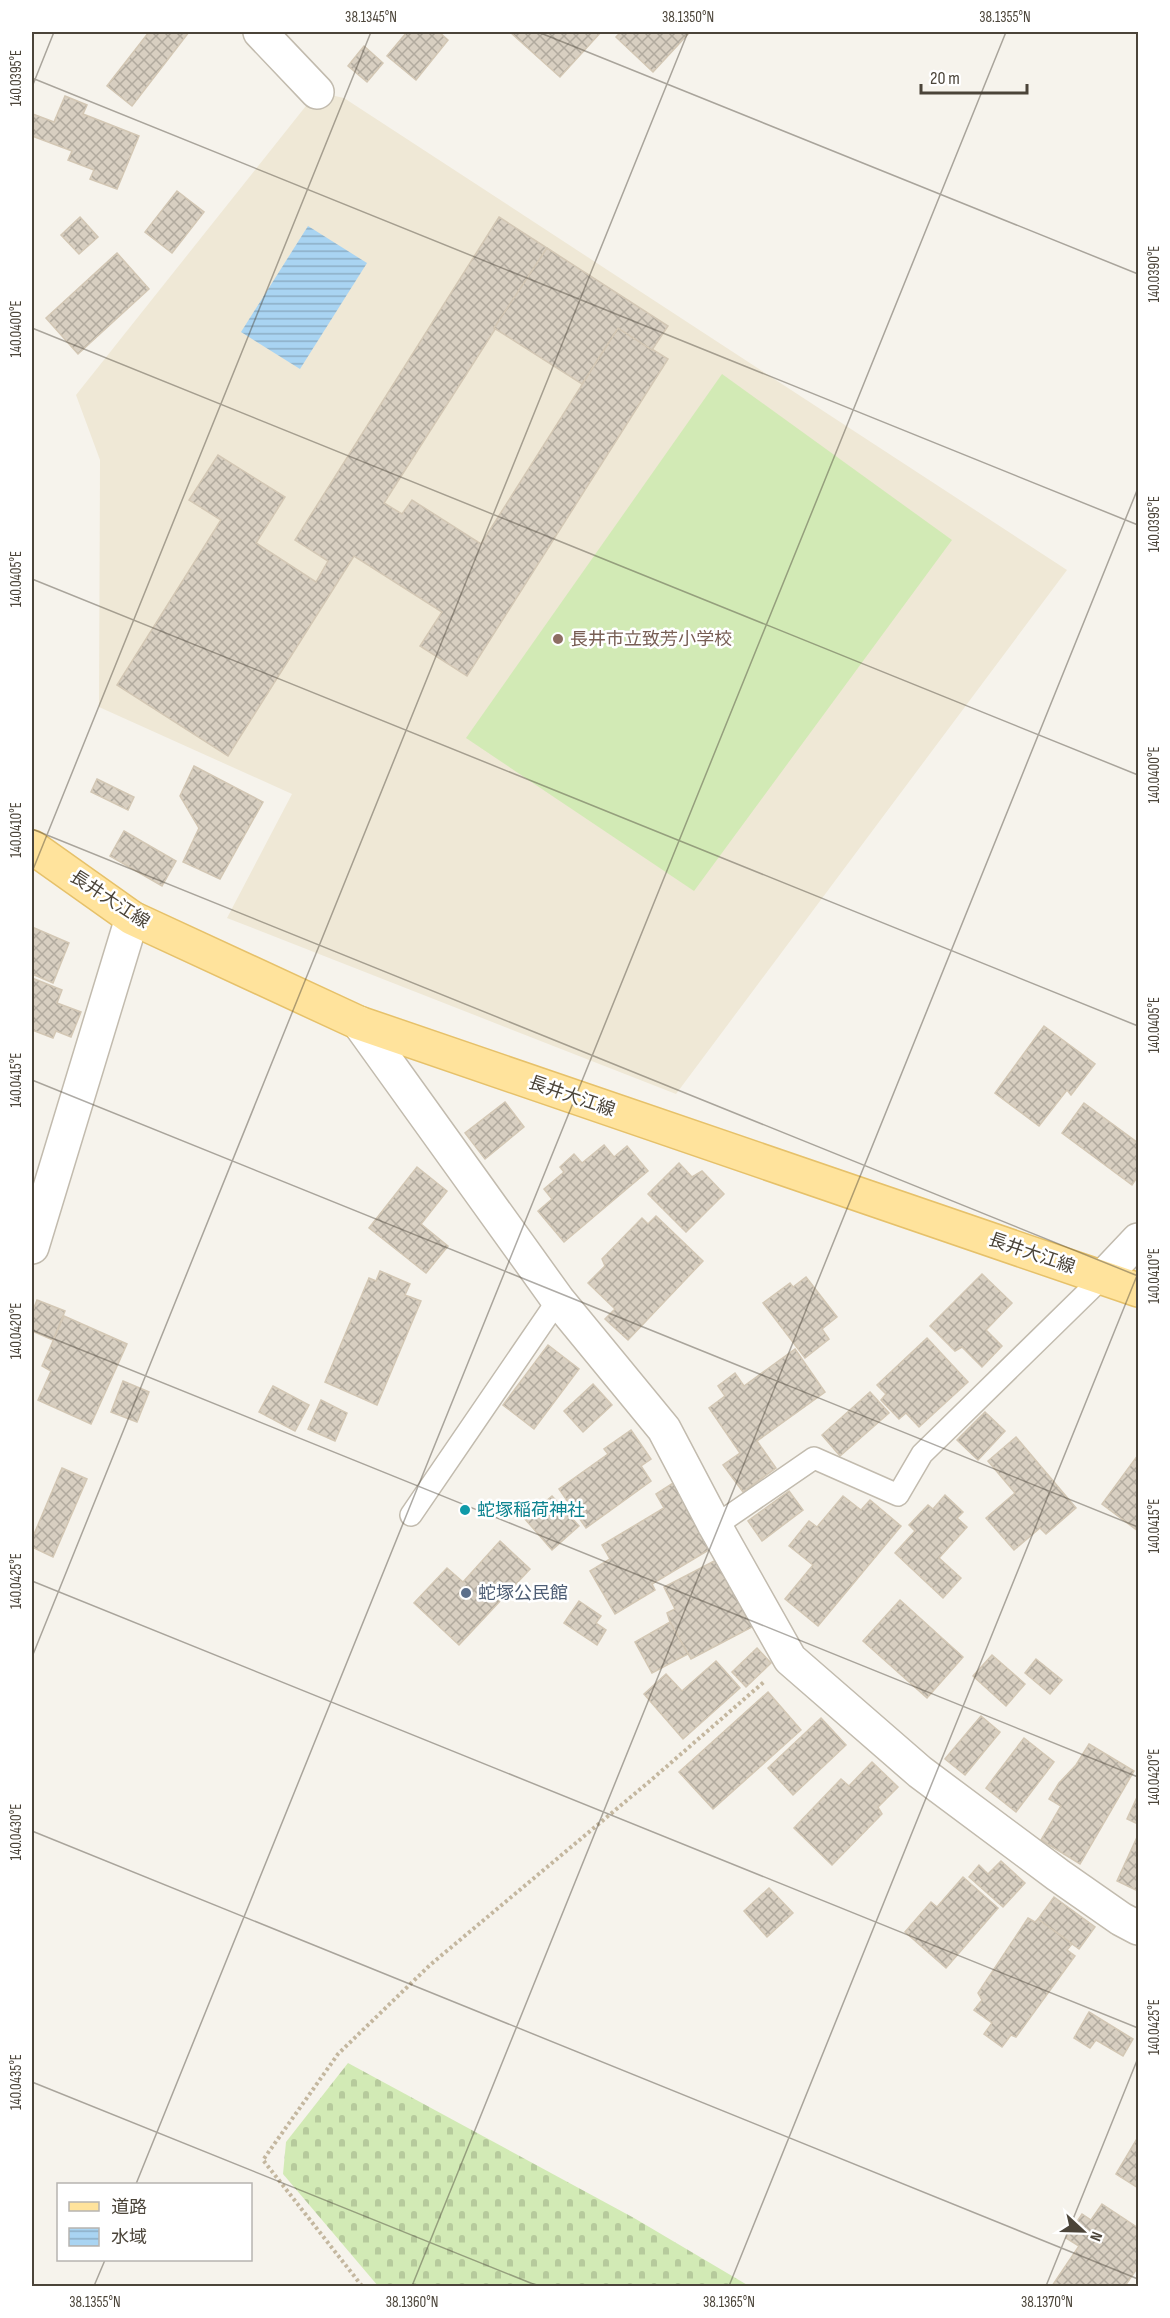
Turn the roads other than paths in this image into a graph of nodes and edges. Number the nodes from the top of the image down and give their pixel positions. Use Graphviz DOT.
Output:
graph roads {
  1 [pos="260,32"];
  2 [pos="317,92"];
  3 [pos="32,847"];
  4 [pos="132,918"];
  5 [pos="359,1023"];
  6 [pos="1138,1240"];
  7 [pos="32,1247"];
  8 [pos="1103,1277"];
  9 [pos="1138,1290"];
  10 [pos="558,1300"];
  11 [pos="411,1515"];
  12 [pos="715,1526"];
  13 [pos="1138,1928"];
  1 -- 2 [label="street"];
  3 -- 4 [label="main road, 長井大江線"];
  4 -- 5 [label="main road, 長井大江線"];
  4 -- 7 [label="street"];
  5 -- 8 [label="main road, 長井大江線"];
  5 -- 10 [label="street"];
  6 -- 8 [label="street"];
  8 -- 9 [label="main road, 長井大江線"];
  8 -- 12 [label="lane"];
  10 -- 11 [label="lane"];
  10 -- 12 [label="street"];
  12 -- 13 [label="street"];
}
